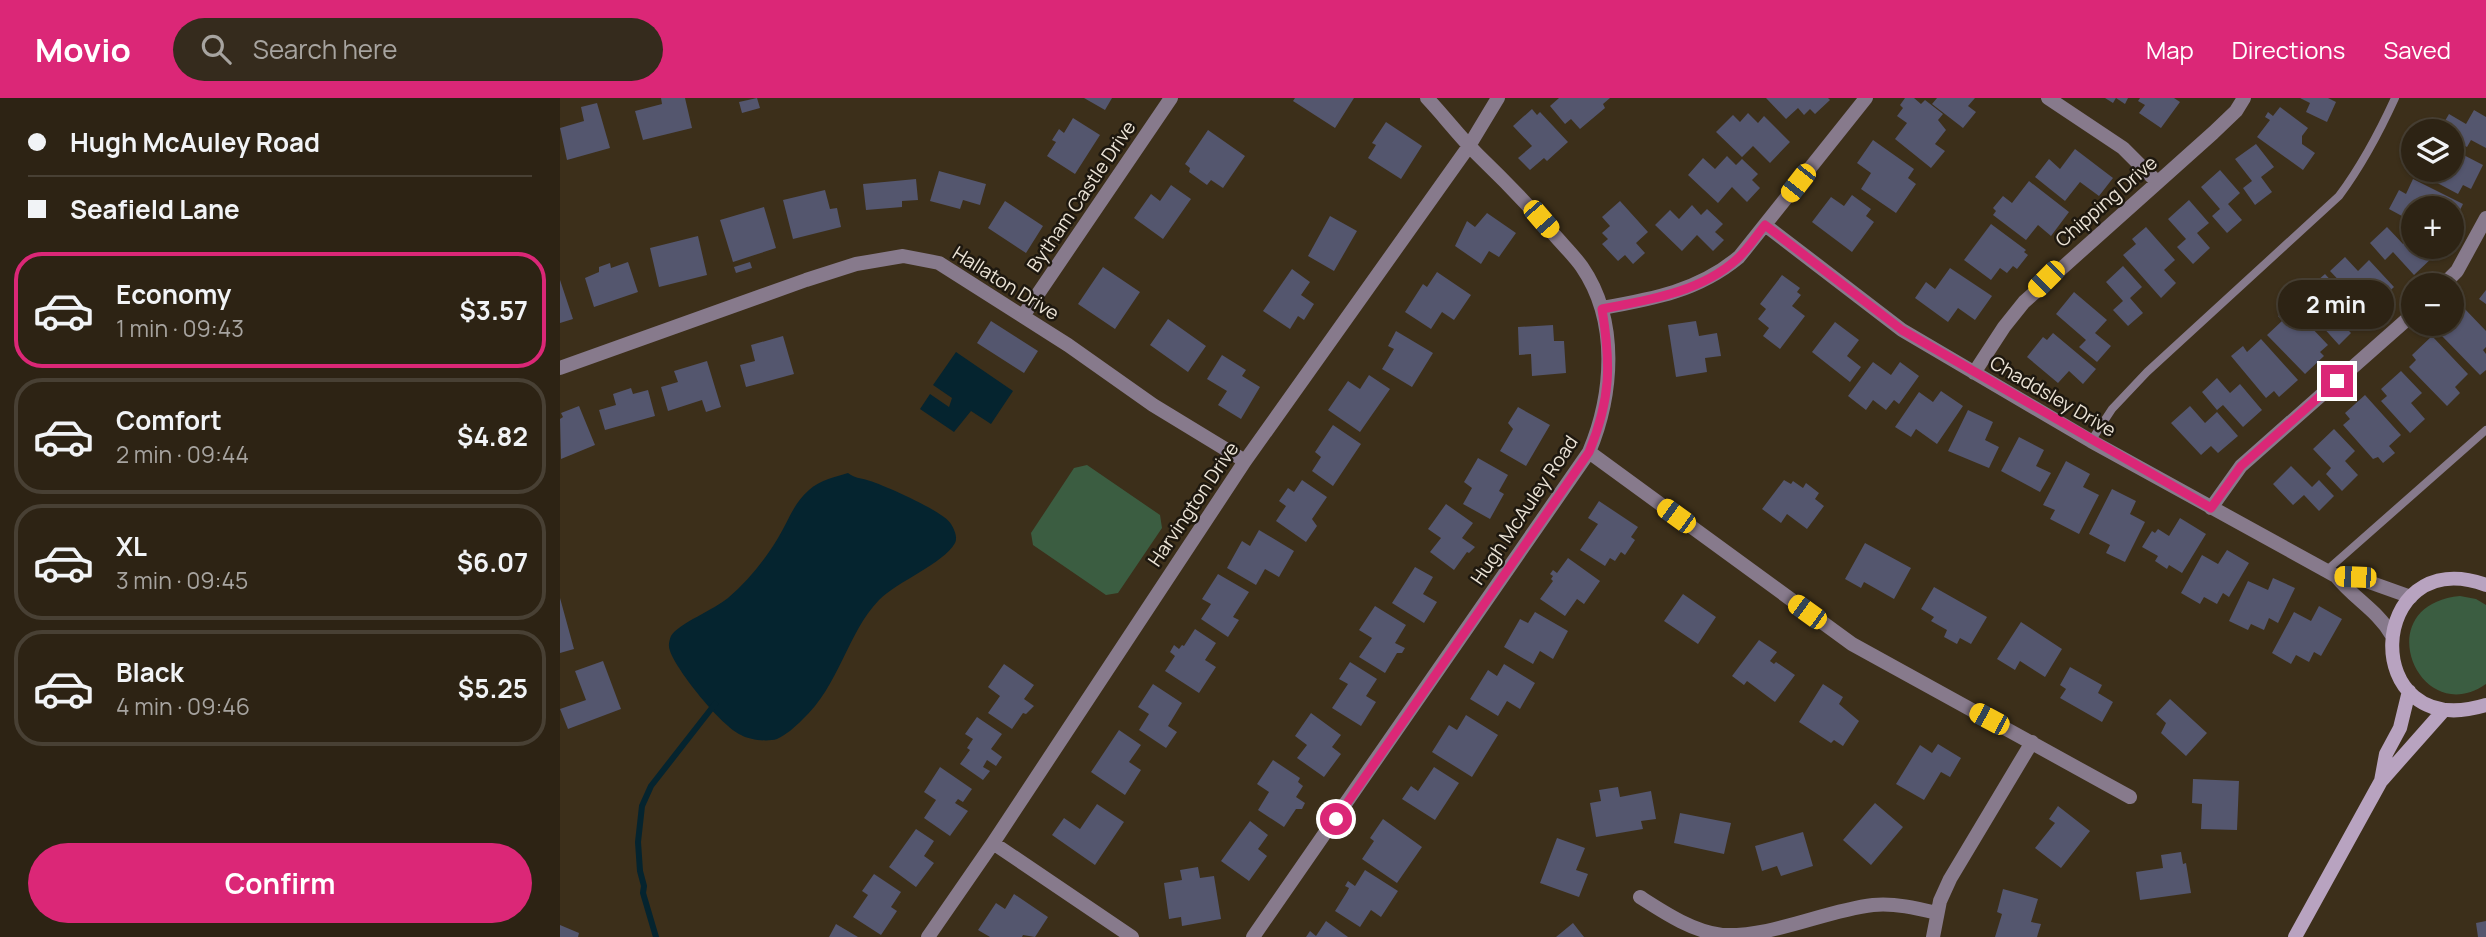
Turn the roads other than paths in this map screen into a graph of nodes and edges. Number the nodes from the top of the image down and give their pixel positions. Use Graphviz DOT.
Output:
graph roads {
  1 [pos="1171,98"];
  2 [pos="1427,98"];
  3 [pos="1498,98"];
  4 [pos="1866,98"];
  5 [pos="2048,98"];
  6 [pos="2244,98"];
  7 [pos="2395,98"];
  8 [pos="1469,146"];
  9 [pos="2157,182"];
  10 [pos="2486,218"];
  11 [pos="1765,225"];
  12 [pos="2455,273"];
  13 [pos="1602,309"];
  14 [pos="1023,316"];
  15 [pos="2401,325"];
  16 [pos="560,368"];
  17 [pos="1974,373"];
  18 [pos="2486,430"];
  19 [pos="2091,440"];
  20 [pos="1589,452"];
  21 [pos="1245,461"];
  22 [pos="2211,508"];
  23 [pos="2331,574"];
  24 [pos="2486,585"];
  25 [pos="2411,597"];
  26 [pos="2392,634"];
  27 [pos="2409,691"];
  28 [pos="2486,705"];
  29 [pos="2444,710"];
  30 [pos="2032,742"];
  31 [pos="2381,780"];
  32 [pos="2130,797"];
  33 [pos="993,842"];
  34 [pos="1640,897"];
  35 [pos="1937,913"];
  36 [pos="928,937"];
  37 [pos="1132,937"];
  38 [pos="1253,937"];
  39 [pos="1933,937"];
  40 [pos="2295,937"];
  1 -- 14 [label="street, Bytham Castle Drive"];
  2 -- 8 [label="street, Hugh McAuley Road"];
  3 -- 8 [label="street, Harvington Drive"];
  4 -- 11 [label="street"];
  5 -- 9 [label="street"];
  6 -- 9 [label="street, Chipping Drive"];
  7 -- 19 [label="lane"];
  8 -- 13 [label="street, Hugh McAuley Road"];
  8 -- 21 [label="street, Harvington Drive"];
  9 -- 17 [label="street, Chipping Drive"];
  10 -- 12 [label="street"];
  11 -- 13 [label="street"];
  11 -- 17 [label="street, Chaddsley Drive"];
  13 -- 20 [label="street, Hugh McAuley Road"];
  14 -- 16 [label="street, Hallaton Drive"];
  14 -- 21 [label="street, Hallaton Drive"];
  15 -- 22 [label="street"];
  17 -- 19 [label="street, Chaddsley Drive"];
  18 -- 23 [label="lane"];
  19 -- 22 [label="street, Chaddsley Drive"];
  20 -- 30 [label="street"];
  20 -- 38 [label="street, Hugh McAuley Road"];
  21 -- 33 [label="street, Harvington Drive"];
  22 -- 23 [label="street, Chaddsley Drive"];
  23 -- 25 [label="street, Chaddsley Drive"];
  23 -- 26 [label="street, Chaddsley Drive"];
  24 -- 25 [label="street"];
  25 -- 26 [label="street"];
  26 -- 27 [label="street"];
  27 -- 29 [label="street"];
  27 -- 31 [label="street"];
  28 -- 29 [label="street"];
  29 -- 31 [label="street"];
  30 -- 32 [label="street"];
  30 -- 35 [label="street"];
  31 -- 40 [label="street"];
  33 -- 36 [label="street, Harvington Drive"];
  33 -- 37 [label="street"];
  34 -- 35 [label="street"];
  35 -- 39 [label="street"];
}
